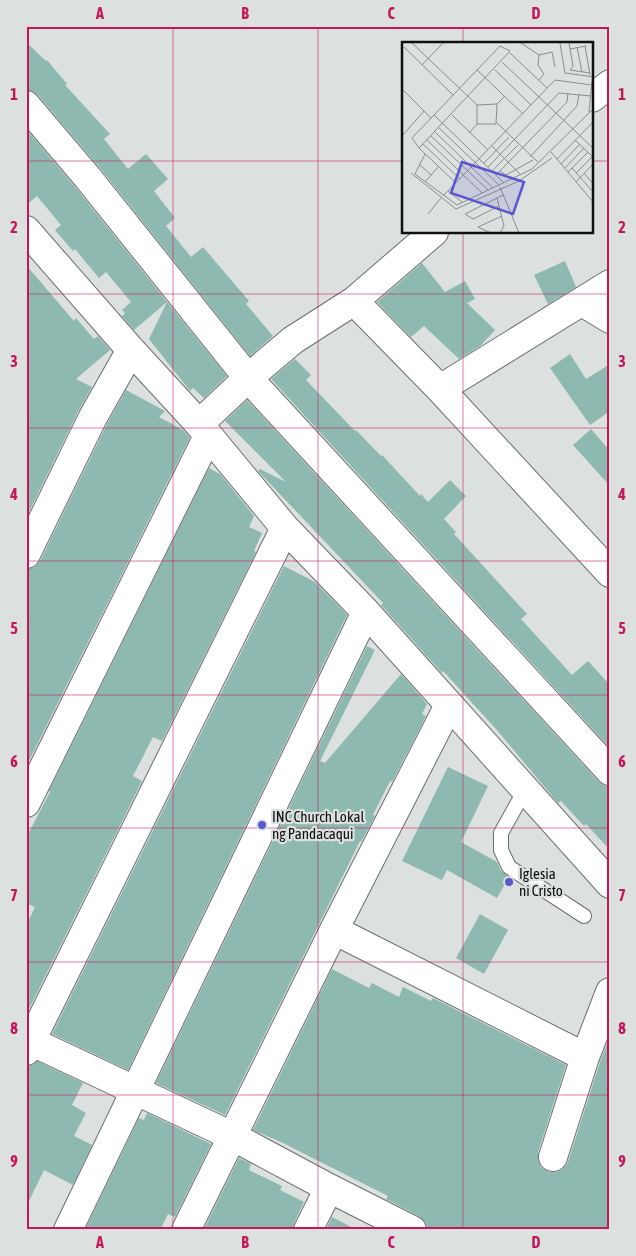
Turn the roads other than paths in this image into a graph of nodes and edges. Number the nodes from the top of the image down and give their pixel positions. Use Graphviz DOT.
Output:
graph roads {
  1 [pos="610,84"];
  2 [pos="594,96"];
  3 [pos="26,105"];
  4 [pos="26,230"];
  5 [pos="432,234"];
  6 [pos="610,284"];
  7 [pos="354,301"];
  8 [pos="582,302"];
  9 [pos="610,319"];
  10 [pos="131,350"];
  11 [pos="248,378"];
  12 [pos="440,389"];
  13 [pos="203,430"];
  14 [pos="285,528"];
  15 [pos="28,545"];
  16 [pos="610,573"];
  17 [pos="366,612"];
  18 [pos="449,705"];
  19 [pos="610,771"];
  20 [pos="525,790"];
  21 [pos="26,803"];
  22 [pos="610,884"];
  23 [pos="584,916"];
  24 [pos="334,930"];
  25 [pos="610,992"];
  26 [pos="28,1044"];
  27 [pos="585,1057"];
  28 [pos="135,1092"];
  29 [pos="232,1136"];
  30 [pos="553,1157"];
  31 [pos="328,1188"];
  32 [pos="68,1230"];
  33 [pos="186,1230"];
  34 [pos="308,1230"];
  35 [pos="412,1230"];
  1 -- 2 [label="street"];
  3 -- 11 [label="street"];
  4 -- 10 [label="street"];
  5 -- 7 [label="street"];
  6 -- 8 [label="street"];
  7 -- 11 [label="street"];
  7 -- 12 [label="street"];
  8 -- 9 [label="street"];
  8 -- 12 [label="street"];
  10 -- 13 [label="street"];
  10 -- 15 [label="street"];
  11 -- 13 [label="street"];
  11 -- 19 [label="street"];
  12 -- 16 [label="street"];
  13 -- 14 [label="street"];
  13 -- 21 [label="street"];
  14 -- 17 [label="street"];
  14 -- 26 [label="street"];
  17 -- 18 [label="street"];
  17 -- 28 [label="street"];
  18 -- 20 [label="street"];
  18 -- 24 [label="street"];
  20 -- 22 [label="street"];
  20 -- 23 [label="lane"];
  24 -- 27 [label="street"];
  24 -- 29 [label="street"];
  25 -- 27 [label="street"];
  26 -- 28 [label="street"];
  27 -- 30 [label="street"];
  28 -- 29 [label="street"];
  28 -- 32 [label="street"];
  29 -- 31 [label="street"];
  29 -- 33 [label="street"];
  31 -- 34 [label="street"];
  31 -- 35 [label="street"];
}
